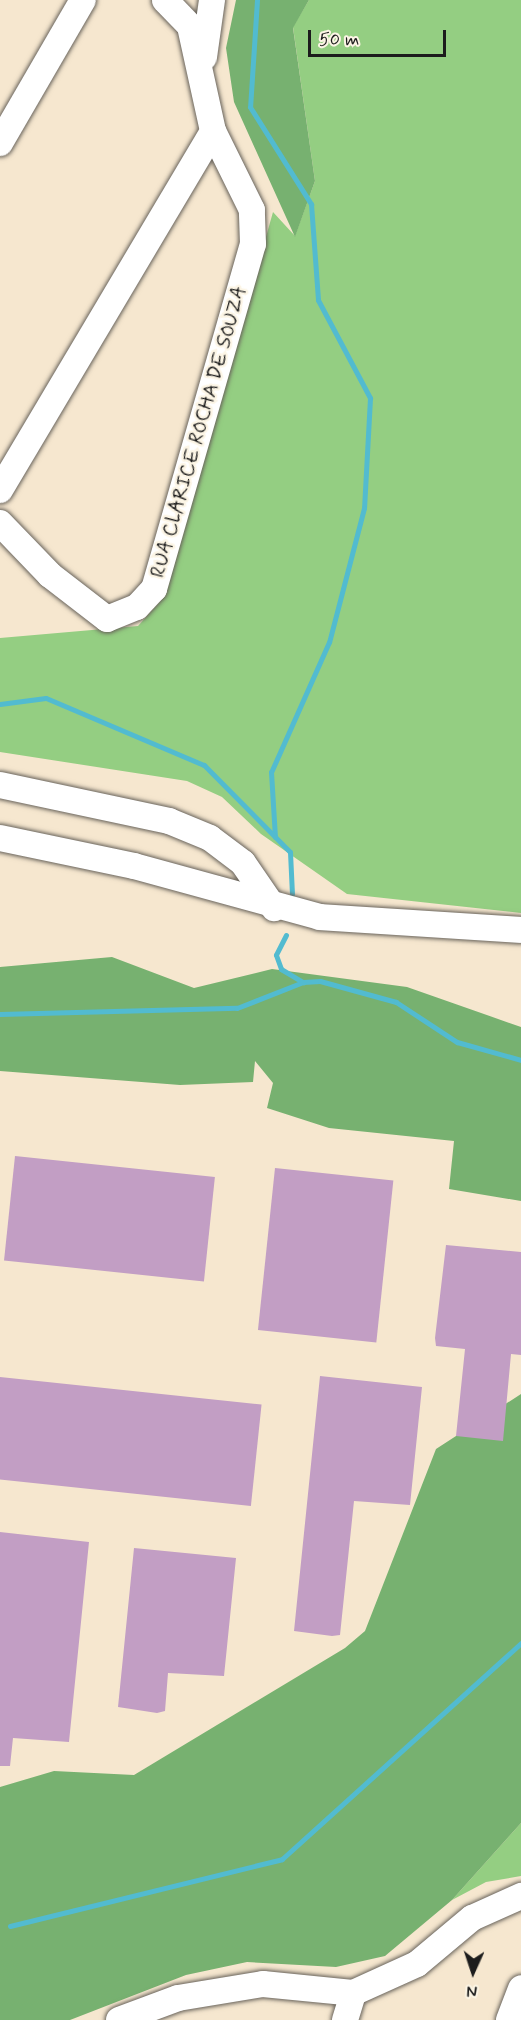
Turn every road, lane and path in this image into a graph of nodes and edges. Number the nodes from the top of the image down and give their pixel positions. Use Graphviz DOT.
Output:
graph roads {
  1 [pos="83,0"];
  2 [pos="165,0"];
  3 [pos="212,0"];
  4 [pos="203,85"];
  5 [pos="213,131"];
  6 [pos="0,143"];
  7 [pos="0,490"];
  8 [pos="0,524"];
  9 [pos="0,785"];
  10 [pos="0,838"];
  11 [pos="274,908"];
  12 [pos="521,930"];
  13 [pos="521,1896"];
  14 [pos="521,1988"];
  15 [pos="353,1993"];
  16 [pos="177,2009"];
  17 [pos="119,2020"];
  18 [pos="345,2020"];
  19 [pos="509,2020"];
  1 -- 6 [label="street"];
  2 -- 4 [label="street, RUA CLARICE ROCHA DE SOUZA"];
  3 -- 4 [label="street, RUA CLARICE ROCHA DE SOUZA"];
  4 -- 5 [label="street, RUA CLARICE ROCHA DE SOUZA"];
  5 -- 7 [label="street"];
  5 -- 8 [label="street, RUA CLARICE ROCHA DE SOUZA"];
  9 -- 11 [label="street"];
  10 -- 11 [label="street"];
  11 -- 12 [label="street"];
  13 -- 15 [label="street"];
  14 -- 19 [label="street"];
  15 -- 16 [label="street"];
  15 -- 18 [label="street"];
  16 -- 17 [label="street"];
}
